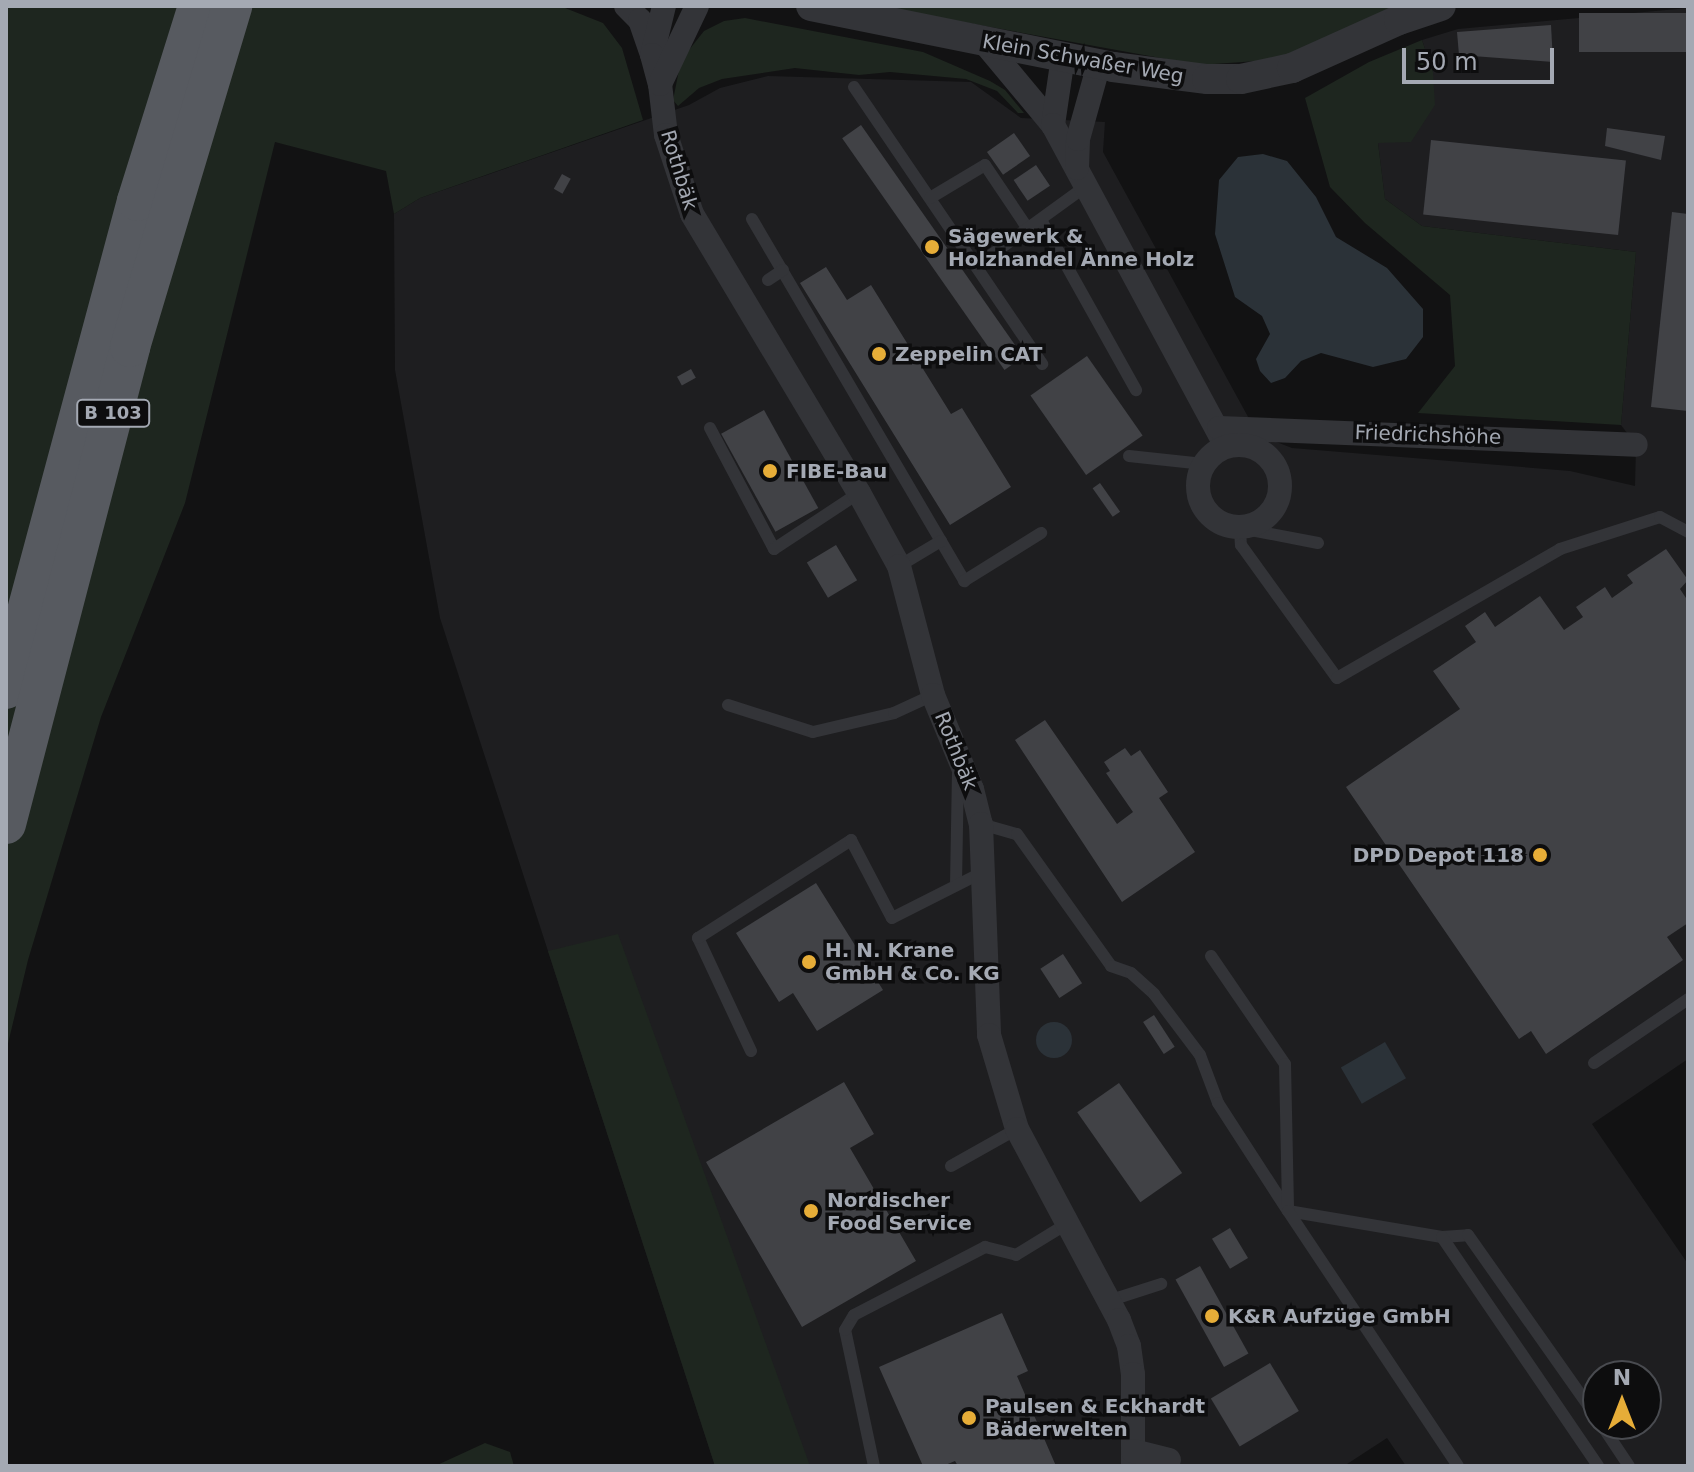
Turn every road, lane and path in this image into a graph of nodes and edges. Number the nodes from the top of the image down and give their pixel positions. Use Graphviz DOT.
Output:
graph roads {
  1 [pos="198,6"];
  2 [pos="232,6"];
  3 [pos="626,6"];
  4 [pos="664,6"];
  5 [pos="697,6"];
  6 [pos="811,6"];
  7 [pos="1441,6"];
  8 [pos="983,41"];
  9 [pos="652,55"];
  10 [pos="1063,57"];
  11 [pos="1099,64"];
  12 [pos="660,84"];
  13 [pos="854,87"];
  14 [pos="1053,125"];
  15 [pos="1082,176"];
  16 [pos="930,198"];
  17 [pos="752,219"];
  18 [pos="1041,220"];
  19 [pos="1028,229"];
  20 [pos="976,266"];
  21 [pos="783,270"];
  22 [pos="768,280"];
  23 [pos="1042,364"];
  24 [pos="1136,390"];
  25 [pos="710,428"];
  26 [pos="1223,437"];
  27 [pos="1636,445"];
  28 [pos="1129,456"];
  29 [pos="1204,464"];
  30 [pos="859,493"];
  31 [pos="1240,528"];
  32 [pos="1688,532"];
  33 [pos="1041,533"];
  34 [pos="941,541"];
  35 [pos="1318,543"];
  36 [pos="899,566"];
  37 [pos="6,689"];
  38 [pos="933,695"];
  39 [pos="728,705"];
  40 [pos="958,752"];
  41 [pos="6,824"];
  42 [pos="981,824"];
  43 [pos="983,871"];
  44 [pos="956,885"];
  45 [pos="1211,956"];
  46 [pos="1688,999"];
  47 [pos="751,1051"];
  48 [pos="1594,1063"];
  49 [pos="1017,1129"];
  50 [pos="951,1166"];
  51 [pos="1288,1211"];
  52 [pos="1068,1223"];
  53 [pos="1442,1237"];
  54 [pos="1161,1284"];
  55 [pos="1108,1301"];
  56 [pos="1582,1396"];
  57 [pos="1612,1440"];
  58 [pos="1133,1459"];
  59 [pos="1169,1460"];
  60 [pos="874,1466"];
  61 [pos="1458,1466"];
  62 [pos="1598,1466"];
  63 [pos="1629,1466"];
  1 -- 37 [label="highway, B 103"];
  2 -- 41 [label="highway, B 103"];
  3 -- 9 [label="street, Rothbäk"];
  4 -- 9 [label="street, Rothbäk"];
  5 -- 12 [label="street"];
  6 -- 8 [label="street, Klein Schwaßer Weg"];
  7 -- 11 [label="street, Klein Schwaßer Weg"];
  8 -- 10 [label="street, Klein Schwaßer Weg"];
  8 -- 14 [label="street"];
  9 -- 12 [label="street, Rothbäk"];
  10 -- 11 [label="street, Klein Schwaßer Weg"];
  10 -- 14 [label="street"];
  11 -- 15 [label="street"];
  12 -- 30 [label="street, Rothbäk"];
  13 -- 16 [label="lane"];
  14 -- 15 [label="street"];
  15 -- 18 [label="lane"];
  15 -- 26 [label="street"];
  16 -- 19 [label="lane"];
  16 -- 20 [label="lane"];
  17 -- 21 [label="lane"];
  18 -- 19 [label="lane"];
  18 -- 24 [label="lane"];
  19 -- 20 [label="lane"];
  20 -- 23 [label="lane"];
  21 -- 22 [label="lane"];
  21 -- 34 [label="lane"];
  25 -- 30 [label="lane"];
  26 -- 27 [label="street, Friedrichshöhe"];
  26 -- 29 [label="street"];
  26 -- 31 [label="street"];
  28 -- 29 [label="lane"];
  29 -- 31 [label="street"];
  30 -- 36 [label="street, Rothbäk"];
  31 -- 32 [label="lane"];
  31 -- 35 [label="lane"];
  33 -- 34 [label="lane"];
  34 -- 36 [label="lane"];
  36 -- 38 [label="street, Rothbäk"];
  38 -- 39 [label="lane"];
  38 -- 40 [label="street, Rothbäk"];
  40 -- 42 [label="street, Rothbäk"];
  40 -- 44 [label="lane"];
  42 -- 43 [label="street, Rothbäk"];
  42 -- 51 [label="lane"];
  43 -- 44 [label="lane"];
  43 -- 49 [label="street, Rothbäk"];
  44 -- 47 [label="lane"];
  45 -- 51 [label="lane"];
  46 -- 48 [label="lane"];
  49 -- 50 [label="lane"];
  49 -- 52 [label="street, Rothbäk"];
  51 -- 53 [label="lane"];
  51 -- 61 [label="lane"];
  52 -- 55 [label="street, Rothbäk"];
  52 -- 60 [label="lane"];
  53 -- 56 [label="lane"];
  53 -- 62 [label="lane"];
  54 -- 55 [label="lane"];
  55 -- 58 [label="street, Rothbäk"];
  57 -- 63 [label="lane"];
  58 -- 59 [label="street, Rothbäk"];
}
